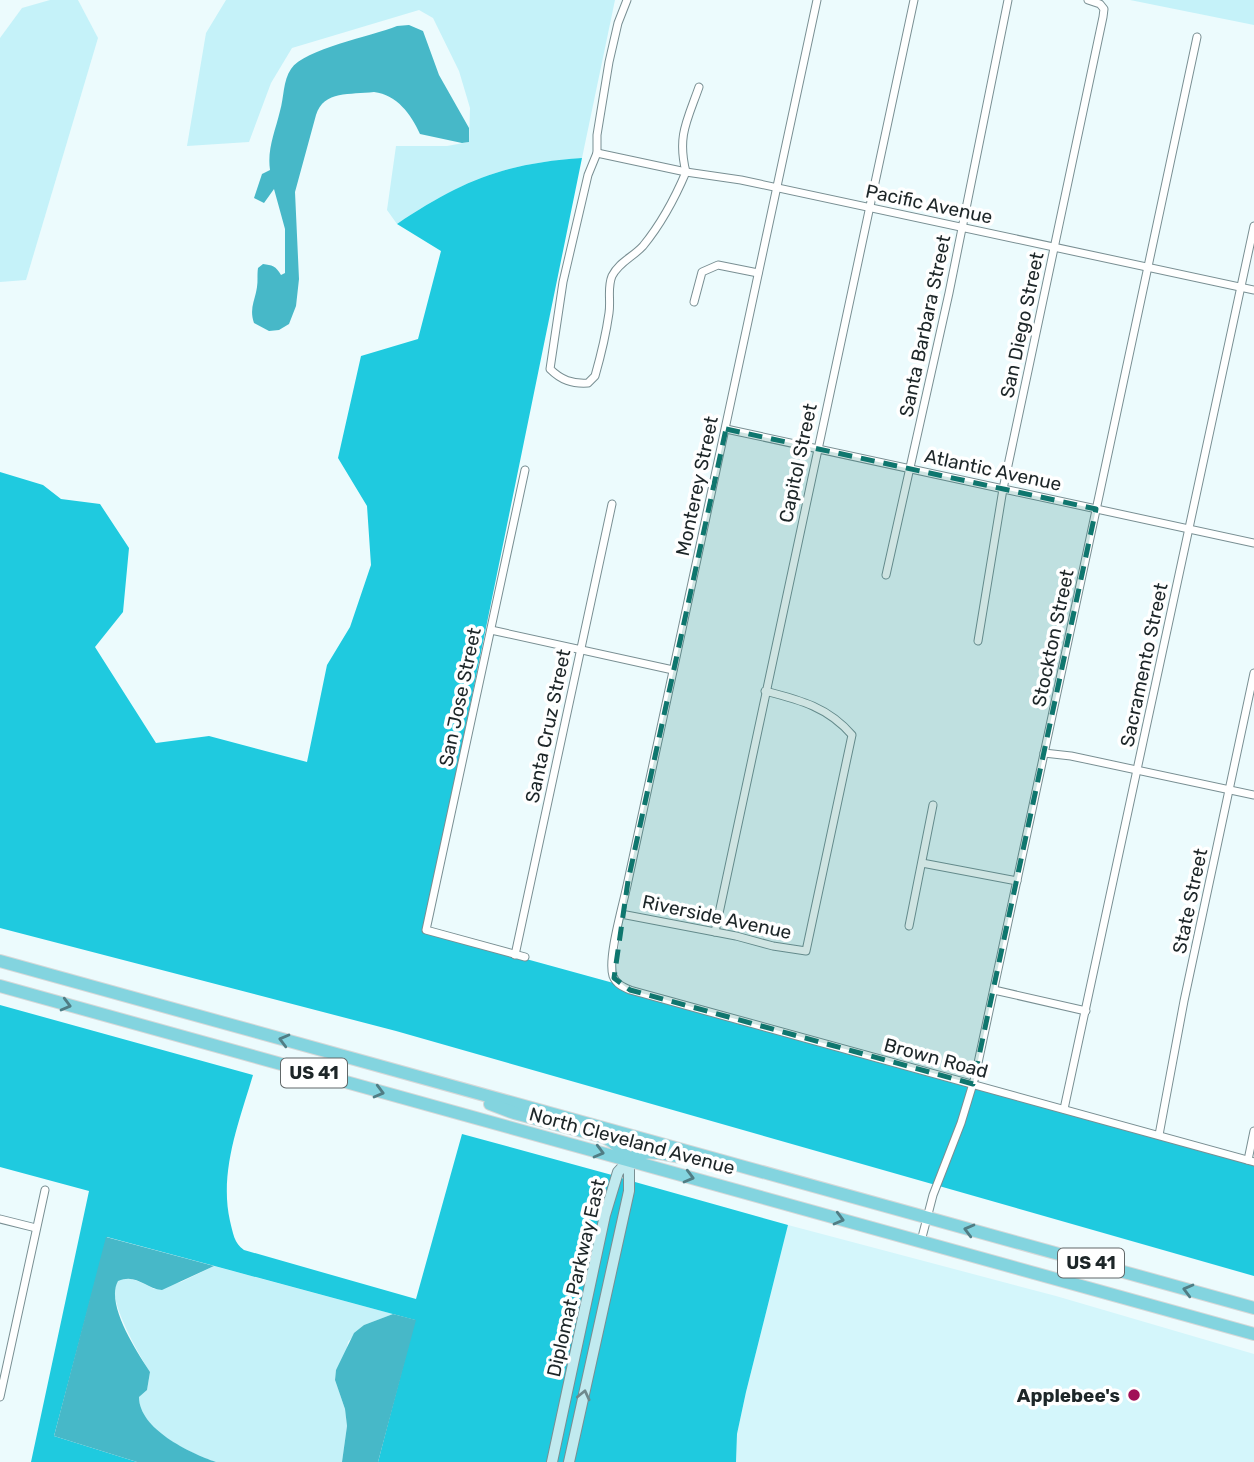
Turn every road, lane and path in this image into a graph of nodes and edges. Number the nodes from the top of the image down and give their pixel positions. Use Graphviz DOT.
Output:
graph roads {
  1 [pos="627,0"];
  2 [pos="817,0"];
  3 [pos="914,0"];
  4 [pos="1008,0"];
  5 [pos="1088,0"];
  6 [pos="1197,37"];
  7 [pos="699,87"];
  8 [pos="597,153"];
  9 [pos="686,172"];
  10 [pos="778,188"];
  11 [pos="870,208"];
  12 [pos="1254,226"];
  13 [pos="962,227"];
  14 [pos="1055,247"];
  15 [pos="1149,266"];
  16 [pos="758,273"];
  17 [pos="1241,287"];
  18 [pos="1254,290"];
  19 [pos="694,302"];
  20 [pos="726,429"];
  21 [pos="817,449"];
  22 [pos="909,468"];
  23 [pos="525,470"];
  24 [pos="1003,489"];
  25 [pos="612,505"];
  26 [pos="1096,509"];
  27 [pos="1189,530"];
  28 [pos="1254,543"];
  29 [pos="886,575"];
  30 [pos="491,630"];
  31 [pos="978,641"];
  32 [pos="580,651"];
  33 [pos="673,670"];
  34 [pos="1254,673"];
  35 [pos="765,691"];
  36 [pos="1044,753"];
  37 [pos="1137,770"];
  38 [pos="1231,790"];
  39 [pos="1254,795"];
  40 [pos="933,805"];
  41 [pos="922,863"];
  42 [pos="1017,881"];
  43 [pos="621,914"];
  44 [pos="909,926"];
  45 [pos="715,932"];
  46 [pos="515,955"];
  47 [pos="525,957"];
  48 [pos="0,961"];
  49 [pos="614,978"];
  50 [pos="0,986"];
  51 [pos="994,990"];
  52 [pos="1086,1011"];
  53 [pos="420,1077"];
  54 [pos="973,1084"];
  55 [pos="1064,1109"];
  56 [pos="1254,1131"];
  57 [pos="1159,1135"];
  58 [pos="629,1160"];
  59 [pos="1251,1161"];
  60 [pos="735,1165"];
  61 [pos="45,1190"];
  62 [pos="927,1218"];
  63 [pos="0,1219"];
  64 [pos="36,1228"];
  65 [pos="921,1241"];
  66 [pos="1254,1308"];
  67 [pos="1191,1316"];
  68 [pos="1254,1324"];
  69 [pos="1254,1334"];
  70 [pos="0,1397"];
  71 [pos="552,1462"];
  72 [pos="569,1462"];
  1 -- 8 [label="street"];
  2 -- 10 [label="street, Monterey Street"];
  3 -- 11 [label="street, Capitol Street"];
  4 -- 13 [label="street, Santa Barbara Street"];
  5 -- 14 [label="street, San Diego Street"];
  6 -- 15 [label="street, Stockton Street"];
  7 -- 9 [label="street"];
  8 -- 9 [label="street, Pacific Avenue"];
  8 -- 9 [label="street"];
  9 -- 10 [label="street, Pacific Avenue"];
  10 -- 11 [label="street, Pacific Avenue"];
  10 -- 16 [label="street, Monterey Street"];
  11 -- 13 [label="street, Pacific Avenue"];
  11 -- 21 [label="street, Capitol Street"];
  12 -- 17 [label="street, Sacramento Street"];
  13 -- 14 [label="street, Pacific Avenue"];
  13 -- 22 [label="street, Santa Barbara Street"];
  14 -- 15 [label="street, Pacific Avenue"];
  14 -- 24 [label="street, San Diego Street"];
  15 -- 17 [label="street, Pacific Avenue"];
  15 -- 26 [label="street, Stockton Street"];
  16 -- 19 [label="street"];
  16 -- 20 [label="street, Monterey Street"];
  17 -- 18 [label="street, Pacific Avenue"];
  17 -- 27 [label="street, Sacramento Street"];
  20 -- 21 [label="street, Atlantic Avenue"];
  20 -- 33 [label="street, Monterey Street"];
  21 -- 22 [label="street, Atlantic Avenue"];
  21 -- 35 [label="street, Capitol Street"];
  22 -- 24 [label="street, Atlantic Avenue"];
  22 -- 29 [label="street, Santa Barbara Street"];
  23 -- 30 [label="street, San Jose Street"];
  24 -- 26 [label="street, Atlantic Avenue"];
  24 -- 31 [label="street, San Diego Street"];
  25 -- 32 [label="street, Santa Cruz Street"];
  26 -- 27 [label="street, Atlantic Avenue"];
  26 -- 36 [label="street, Stockton Street"];
  27 -- 28 [label="street, Atlantic Avenue"];
  27 -- 37 [label="street, Sacramento Street"];
  30 -- 32 [label="street"];
  30 -- 46 [label="street, San Jose Street"];
  32 -- 33 [label="street"];
  32 -- 46 [label="street, Santa Cruz Street"];
  33 -- 43 [label="street, Monterey Street"];
  34 -- 38 [label="street, State Street"];
  35 -- 45 [label="street, Capitol Street"];
  35 -- 45 [label="street, Riverside Avenue"];
  36 -- 37 [label="street"];
  36 -- 42 [label="street, Stockton Street"];
  37 -- 38 [label="street"];
  37 -- 52 [label="street, Sacramento Street"];
  38 -- 39 [label="street"];
  38 -- 57 [label="street, State Street"];
  40 -- 41 [label="street"];
  41 -- 42 [label="street"];
  41 -- 44 [label="street"];
  42 -- 51 [label="street, Stockton Street"];
  43 -- 45 [label="street, Riverside Avenue"];
  43 -- 49 [label="street, Monterey Street"];
  46 -- 47 [label="street"];
  53 -- 48 [label="main road, North Cleveland Avenue / US 41, one-way"];
  49 -- 54 [label="street, Brown Road"];
  50 -- 58 [label="main road, North Cleveland Avenue / US 41, one-way"];
  51 -- 52 [label="street"];
  51 -- 54 [label="street, Stockton Street"];
  52 -- 55 [label="street, Sacramento Street"];
  53 -- 58 [label="main road"];
  53 -- 60 [label="main road, North Cleveland Avenue / US 41"];
  54 -- 55 [label="street, Brown Road"];
  54 -- 62 [label="street, Stockton Street"];
  55 -- 57 [label="street, Brown Road"];
  56 -- 59 [label="street"];
  57 -- 59 [label="street, Brown Road"];
  58 -- 60 [label="main road"];
  58 -- 65 [label="main road, North Cleveland Avenue / US 41, one-way"];
  58 -- 71 [label="main road, Diplomat Parkway East"];
  72 -- 58 [label="main road, Diplomat Parkway East, one-way"];
  60 -- 62 [label="main road, North Cleveland Avenue / US 41"];
  61 -- 64 [label="street"];
  62 -- 65 [label="street, Stockton Street"];
  66 -- 62 [label="main road, North Cleveland Avenue / US 41, one-way"];
  63 -- 64 [label="street"];
  64 -- 70 [label="street"];
  65 -- 67 [label="main road, North Cleveland Avenue / US 41"];
  67 -- 68 [label="main road"];
  67 -- 69 [label="main road, North Cleveland Avenue / US 41"];
}
